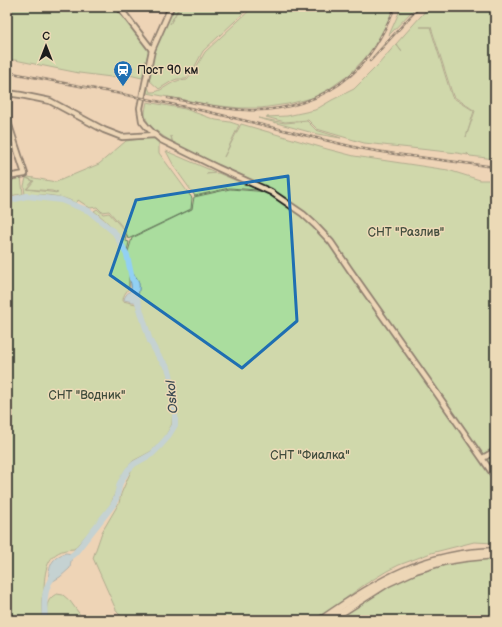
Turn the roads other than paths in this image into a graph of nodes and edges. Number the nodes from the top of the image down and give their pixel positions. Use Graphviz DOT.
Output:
graph roads {
  1 [pos="119,7"];
  2 [pos="170,7"];
  3 [pos="152,50"];
  4 [pos="7,94"];
  5 [pos="7,120"];
  6 [pos="155,135"];
  7 [pos="7,177"];
  8 [pos="495,451"];
  9 [pos="482,458"];
  10 [pos="495,477"];
  11 [pos="495,551"];
  12 [pos="495,555"];
  13 [pos="322,620"];
  14 [pos="330,620"];
  1 -- 3 [label="street"];
  2 -- 3 [label="street"];
  3 -- 6 [label="street"];
  4 -- 6 [label="street"];
  5 -- 7 [label="street"];
  6 -- 9 [label="street"];
  8 -- 9 [label="street"];
  9 -- 10 [label="street"];
  11 -- 13 [label="main road"];
  12 -- 14 [label="main road"];
}
